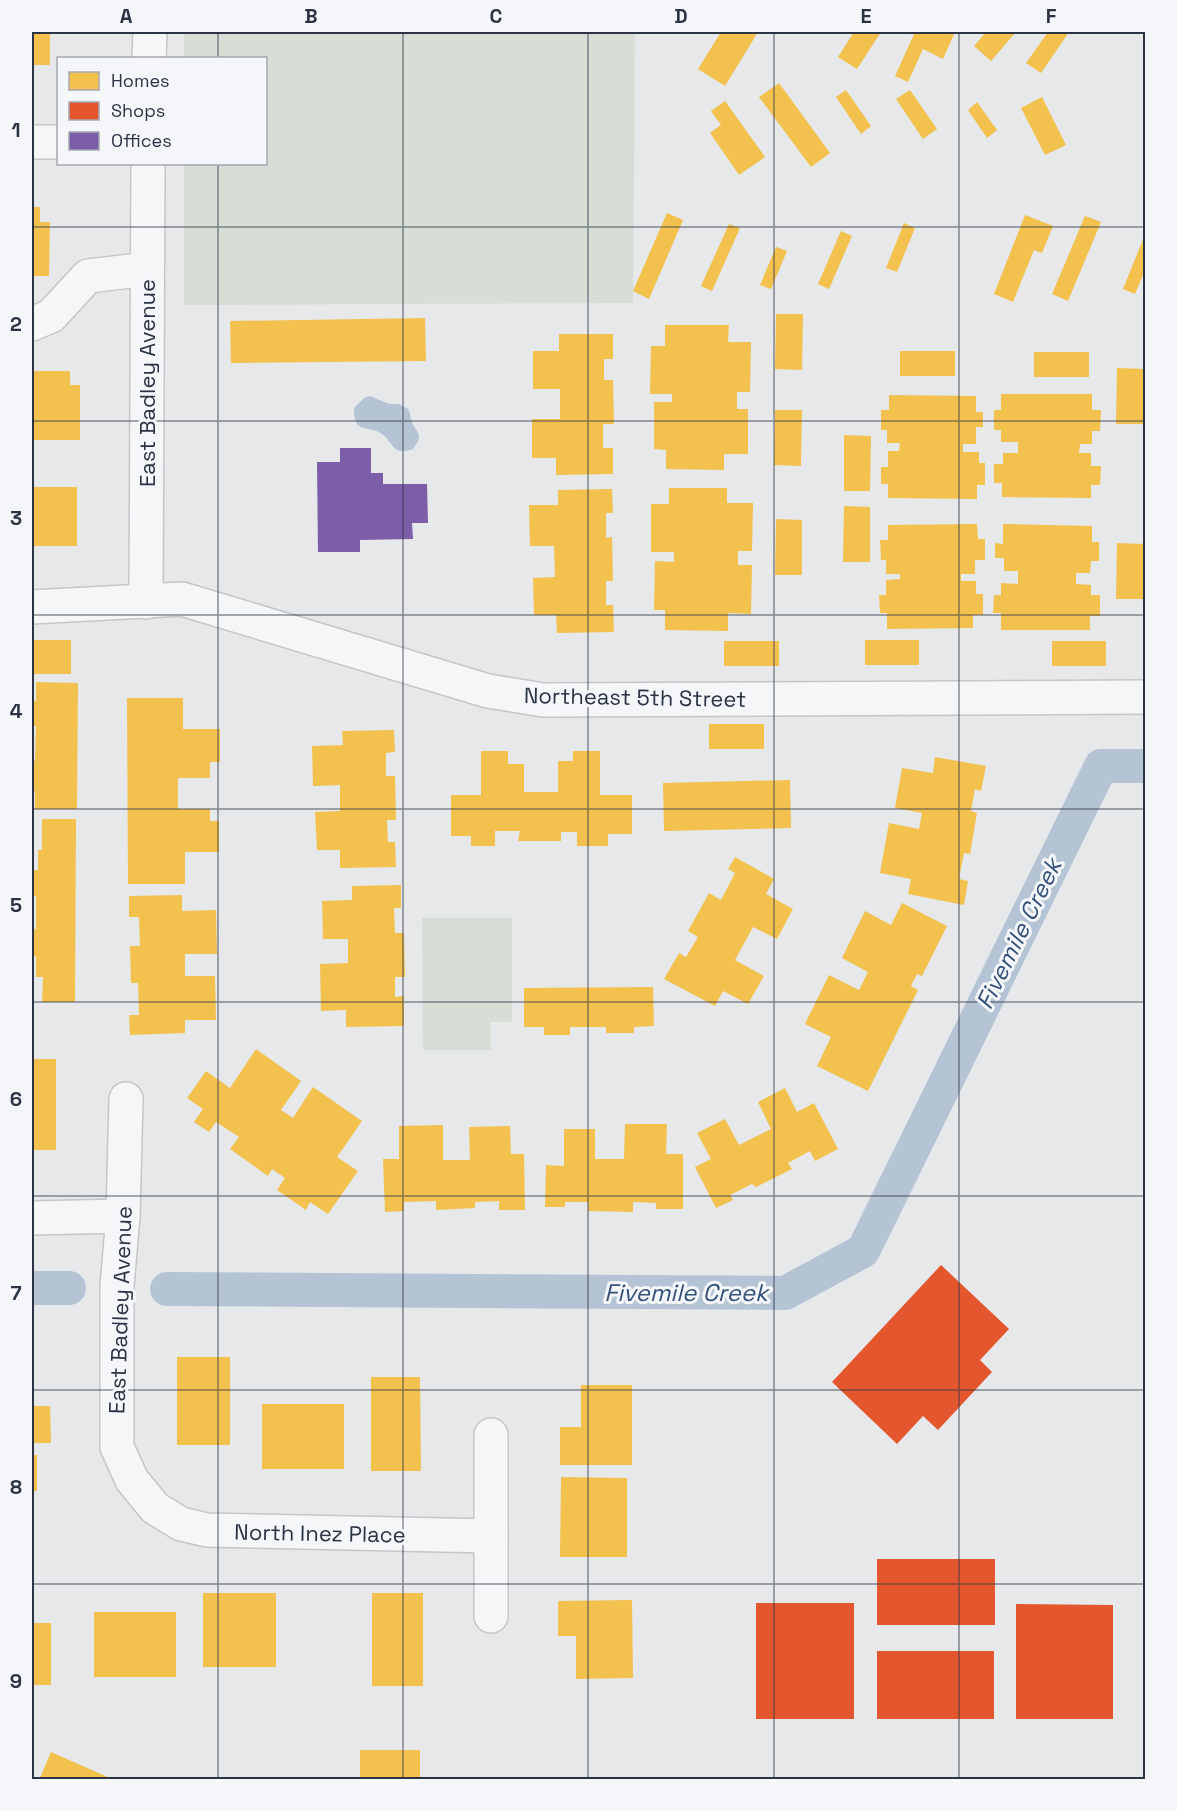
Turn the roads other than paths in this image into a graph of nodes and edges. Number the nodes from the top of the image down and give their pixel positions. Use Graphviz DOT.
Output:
graph roads {
  1 [pos="150,32"];
  2 [pos="149,57"];
  3 [pos="32,142"];
  4 [pos="57,142"];
  5 [pos="148,165"];
  6 [pos="147,269"];
  7 [pos="32,324"];
  8 [pos="146,602"];
  9 [pos="32,607"];
  10 [pos="1146,697"];
  11 [pos="126,1099"];
  12 [pos="123,1216"];
  13 [pos="32,1218"];
  14 [pos="491,1435"];
  15 [pos="155,1508"];
  16 [pos="491,1536"];
  17 [pos="491,1616"];
  1 -- 2 [label="street"];
  3 -- 4 [label="street"];
  5 -- 6 [label="street, East Badley Avenue"];
  6 -- 7 [label="street"];
  6 -- 8 [label="street, East Badley Avenue"];
  8 -- 9 [label="street, Northeast 5th Street"];
  8 -- 10 [label="street, Northeast 5th Street"];
  11 -- 12 [label="street, East Badley Avenue"];
  12 -- 13 [label="street"];
  12 -- 15 [label="street, East Badley Avenue"];
  14 -- 16 [label="street"];
  15 -- 16 [label="street, North Inez Place"];
  16 -- 17 [label="street"];
}
